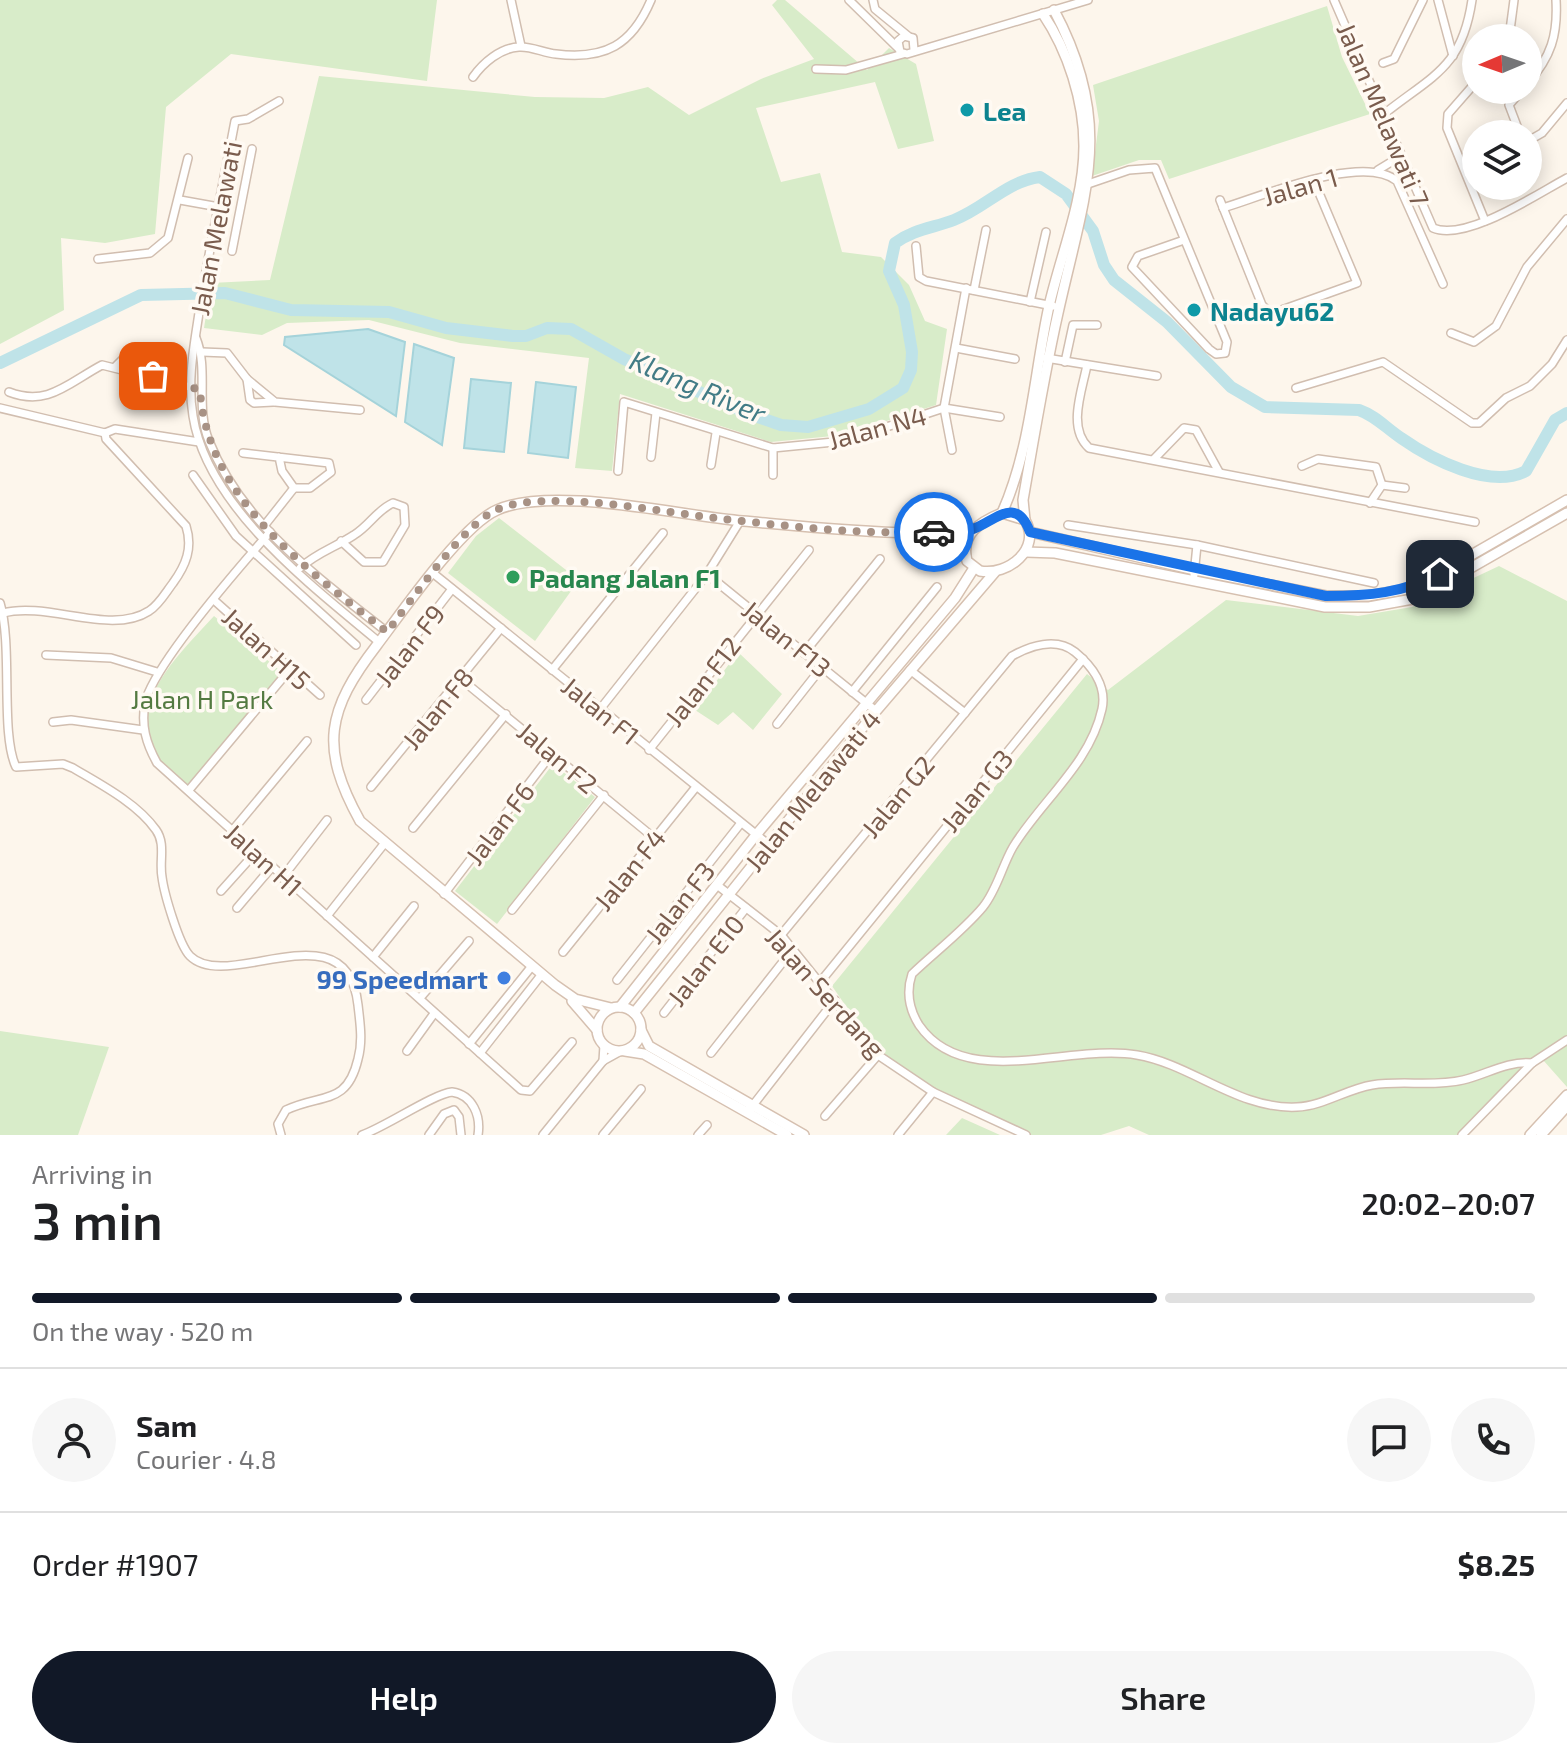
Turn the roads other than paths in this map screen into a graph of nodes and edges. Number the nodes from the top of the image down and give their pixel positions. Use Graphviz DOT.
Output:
graph roads {
  1 [pos="511,0"];
  2 [pos="651,0"];
  3 [pos="849,0"];
  4 [pos="856,0"];
  5 [pos="873,0"];
  6 [pos="1088,0"];
  7 [pos="1334,0"];
  8 [pos="1423,0"];
  9 [pos="1438,0"];
  10 [pos="1472,0"];
  11 [pos="1514,0"];
  12 [pos="1556,0"];
  13 [pos="875,9"];
  14 [pos="857,10"];
  15 [pos="1049,12"];
  16 [pos="865,17"];
  17 [pos="1511,24"];
  18 [pos="908,36"];
  19 [pos="521,46"];
  20 [pos="914,50"];
  21 [pos="900,51"];
  22 [pos="1453,56"];
  23 [pos="1383,63"];
  24 [pos="1542,67"];
  25 [pos="816,69"];
  26 [pos="473,77"];
  27 [pos="1462,97"];
  28 [pos="279,101"];
  29 [pos="1567,103"];
  30 [pos="1384,114"];
  31 [pos="1542,133"];
  32 [pos="252,149"];
  33 [pos="1401,156"];
  34 [pos="188,158"];
  35 [pos="1462,162"];
  36 [pos="1378,170"];
  37 [pos="1567,178"];
  38 [pos="1314,181"];
  39 [pos="1088,184"];
  40 [pos="222,192"];
  41 [pos="242,194"];
  42 [pos="180,200"];
  43 [pos="1477,200"];
  44 [pos="219,207"];
  45 [pos="1079,207"];
  46 [pos="1567,219"];
  47 [pos="1485,221"];
  48 [pos="986,230"];
  49 [pos="1046,232"];
  50 [pos="1184,240"];
  51 [pos="916,246"];
  52 [pos="232,251"];
  53 [pos="98,259"];
  54 [pos="1443,284"];
  55 [pos="970,289"];
  56 [pos="1030,302"];
  57 [pos="1054,306"];
  58 [pos="1097,325"];
  59 [pos="1451,333"];
  60 [pos="196,336"];
  61 [pos="1567,340"];
  62 [pos="956,348"];
  63 [pos="202,352"];
  64 [pos="1044,358"];
  65 [pos="1015,359"];
  66 [pos="1065,362"];
  67 [pos="1087,365"];
  68 [pos="116,366"];
  69 [pos="153,376"];
  70 [pos="1157,376"];
  71 [pos="247,379"];
  72 [pos="190,388"];
  73 [pos="1296,388"];
  74 [pos="200,390"];
  75 [pos="9,392"];
  76 [pos="275,402"];
  77 [pos="0,408"];
  78 [pos="944,408"];
  79 [pos="360,410"];
  80 [pos="656,413"];
  81 [pos="1000,417"];
  82 [pos="105,433"];
  83 [pos="716,433"];
  84 [pos="199,442"];
  85 [pos="773,448"];
  86 [pos="952,450"];
  87 [pos="243,453"];
  88 [pos="279,457"];
  89 [pos="651,457"];
  90 [pos="1154,459"];
  91 [pos="711,465"];
  92 [pos="1302,466"];
  93 [pos="618,471"];
  94 [pos="1219,472"];
  95 [pos="193,475"];
  96 [pos="773,475"];
  97 [pos="1382,485"];
  98 [pos="294,488"];
  99 [pos="1405,488"];
  100 [pos="1567,500"];
  101 [pos="1370,503"];
  102 [pos="1002,513"];
  103 [pos="1567,513"];
  104 [pos="1025,520"];
  105 [pos="740,521"];
  106 [pos="1475,522"];
  107 [pos="1068,525"];
  108 [pos="973,529"];
  109 [pos="266,532"];
  110 [pos="1030,532"];
  111 [pos="663,533"];
  112 [pos="912,533"];
  113 [pos="341,541"];
  114 [pos="1197,545"];
  115 [pos="809,550"];
  116 [pos="254,552"];
  117 [pos="1026,552"];
  118 [pos="966,556"];
  119 [pos="880,559"];
  120 [pos="302,565"];
  121 [pos="974,568"];
  122 [pos="995,572"];
  123 [pos="296,573"];
  124 [pos="434,574"];
  125 [pos="707,574"];
  126 [pos="1194,576"];
  127 [pos="1374,583"];
  128 [pos="937,587"];
  129 [pos="452,589"];
  130 [pos="215,601"];
  131 [pos="0,603"];
  132 [pos="3,613"];
  133 [pos="756,613"];
  134 [pos="501,628"];
  135 [pos="387,632"];
  136 [pos="379,642"];
  137 [pos="356,645"];
  138 [pos="804,653"];
  139 [pos="46,655"];
  140 [pos="1083,659"];
  141 [pos="822,667"];
  142 [pos="291,668"];
  143 [pos="552,670"];
  144 [pos="910,670"];
  145 [pos="157,672"];
  146 [pos="461,679"];
  147 [pos="852,692"];
  148 [pos="320,695"];
  149 [pos="366,700"];
  150 [pos="866,703"];
  151 [pos="601,708"];
  152 [pos="876,711"];
  153 [pos="965,713"];
  154 [pos="506,714"];
  155 [pos="53,722"];
  156 [pos="777,724"];
  157 [pos="143,730"];
  158 [pos="307,741"];
  159 [pos="649,750"];
  160 [pos="553,752"];
  161 [pos="371,787"];
  162 [pos="696,787"];
  163 [pos="189,790"];
  164 [pos="604,795"];
  165 [pos="327,820"];
  166 [pos="741,823"];
  167 [pos="413,828"];
  168 [pos="232,831"];
  169 [pos="756,835"];
  170 [pos="653,837"];
  171 [pos="384,844"];
  172 [pos="768,844"];
  173 [pos="255,853"];
  174 [pos="271,868"];
  175 [pos="282,878"];
  176 [pos="717,885"];
  177 [pos="221,891"];
  178 [pos="444,894"];
  179 [pos="729,894"];
  180 [pos="414,906"];
  181 [pos="237,908"];
  182 [pos="746,908"];
  183 [pos="512,910"];
  184 [pos="327,916"];
  185 [pos="781,935"];
  186 [pos="469,941"];
  187 [pos="793,949"];
  188 [pos="563,952"];
  189 [pos="373,957"];
  190 [pos="532,966"];
  191 [pos="542,974"];
  192 [pos="617,980"];
  193 [pos="821,981"];
  194 [pos="555,985"];
  195 [pos="420,998"];
  196 [pos="835,1000"];
  197 [pos="615,1008"];
  198 [pos="634,1013"];
  199 [pos="664,1013"];
  200 [pos="433,1015"];
  201 [pos="597,1030"];
  202 [pos="641,1030"];
  203 [pos="1567,1040"];
  204 [pos="572,1042"];
  205 [pos="469,1044"];
  206 [pos="604,1045"];
  207 [pos="407,1051"];
  208 [pos="623,1051"];
  209 [pos="480,1053"];
  210 [pos="711,1053"];
  211 [pos="878,1055"];
  212 [pos="603,1061"];
  213 [pos="1532,1063"];
  214 [pos="641,1089"];
  215 [pos="933,1092"];
  216 [pos="1567,1095"];
  217 [pos="1567,1106"];
  218 [pos="751,1108"];
  219 [pos="825,1116"];
  220 [pos="707,1125"];
  221 [pos="1021,1134"];
  222 [pos="281,1135"];
  223 [pos="362,1135"];
  224 [pos="429,1135"];
  225 [pos="461,1135"];
  226 [pos="478,1135"];
  227 [pos="543,1135"];
  228 [pos="603,1135"];
  229 [pos="698,1135"];
  230 [pos="787,1135"];
  231 [pos="804,1135"];
  232 [pos="898,1135"];
  233 [pos="1462,1135"];
  234 [pos="1530,1135"];
  235 [pos="1541,1135"];
  1 -- 19 [label="street"];
  2 -- 19 [label="street"];
  3 -- 14 [label="street"];
  4 -- 14 [label="street"];
  5 -- 13 [label="street"];
  6 -- 15 [label="street"];
  7 -- 30 [label="street, Jalan Melawati 7"];
  8 -- 23 [label="street"];
  9 -- 22 [label="street"];
  10 -- 22 [label="street"];
  11 -- 17 [label="street"];
  12 -- 24 [label="street"];
  13 -- 16 [label="street"];
  13 -- 18 [label="street"];
  14 -- 16 [label="street"];
  15 -- 20 [label="street"];
  15 -- 39 [label="main road"];
  15 -- 45 [label="main road"];
  16 -- 21 [label="street"];
  18 -- 20 [label="street"];
  18 -- 21 [label="street"];
  19 -- 26 [label="street"];
  20 -- 21 [label="street"];
  21 -- 25 [label="street"];
  22 -- 30 [label="street"];
  27 -- 35 [label="street"];
  28 -- 40 [label="street, Jalan Melawati"];
  29 -- 31 [label="street"];
  30 -- 33 [label="street, Jalan Melawati 7"];
  32 -- 41 [label="street"];
  33 -- 36 [label="street"];
  33 -- 47 [label="street, Jalan Melawati 7"];
  34 -- 42 [label="street"];
  36 -- 38 [label="street, Jalan 1"];
  36 -- 54 [label="street"];
  37 -- 47 [label="street"];
  38 -- 38 [label="street, Jalan 1"];
  39 -- 45 [label="main road"];
  39 -- 50 [label="street"];
  40 -- 41 [label="street"];
  40 -- 44 [label="street, Jalan Melawati"];
  41 -- 52 [label="street"];
  42 -- 44 [label="street"];
  42 -- 53 [label="street"];
  43 -- 47 [label="street"];
  44 -- 60 [label="street, Jalan Melawati"];
  45 -- 57 [label="main road"];
  46 -- 59 [label="street"];
  48 -- 55 [label="street, Jalan N4"];
  49 -- 56 [label="street"];
  50 -- 50 [label="street"];
  51 -- 55 [label="street"];
  55 -- 56 [label="street"];
  55 -- 62 [label="street, Jalan N4"];
  56 -- 57 [label="street"];
  57 -- 64 [label="main road"];
  58 -- 66 [label="street"];
  60 -- 63 [label="street, Jalan Melawati"];
  60 -- 72 [label="street, Jalan Melawati"];
  61 -- 73 [label="street"];
  62 -- 65 [label="street"];
  62 -- 78 [label="street, Jalan N4"];
  63 -- 71 [label="street"];
  63 -- 74 [label="street, Jalan Melawati"];
  64 -- 66 [label="street"];
  64 -- 102 [label="main road"];
  64 -- 104 [label="main road"];
  66 -- 67 [label="street"];
  67 -- 70 [label="street"];
  67 -- 90 [label="street"];
  68 -- 69 [label="street"];
  68 -- 69 [label="street"];
  68 -- 75 [label="street"];
  69 -- 72 [label="street"];
  71 -- 76 [label="street"];
  71 -- 76 [label="street"];
  72 -- 74 [label="street"];
  72 -- 84 [label="street, Jalan Melawati"];
  74 -- 109 [label="street, Jalan Melawati"];
  76 -- 79 [label="street"];
  77 -- 82 [label="street"];
  78 -- 81 [label="street"];
  78 -- 85 [label="street, Jalan N4"];
  78 -- 86 [label="street, Jalan N4"];
  80 -- 83 [label="street, Jalan N4"];
  80 -- 89 [label="street"];
  80 -- 93 [label="street, Jalan N4"];
  82 -- 84 [label="street"];
  82 -- 132 [label="street"];
  83 -- 85 [label="street, Jalan N4"];
  83 -- 91 [label="street"];
  84 -- 109 [label="street, Jalan Melawati"];
  85 -- 96 [label="street"];
  87 -- 88 [label="street"];
  88 -- 98 [label="street"];
  88 -- 98 [label="street"];
  90 -- 94 [label="street"];
  90 -- 94 [label="street"];
  92 -- 97 [label="street"];
  94 -- 101 [label="street"];
  95 -- 116 [label="street"];
  97 -- 99 [label="street"];
  97 -- 101 [label="street"];
  98 -- 109 [label="street"];
  100 -- 126 [label="main road"];
  101 -- 106 [label="street"];
  102 -- 104 [label="main road"];
  102 -- 108 [label="main road"];
  103 -- 126 [label="main road"];
  104 -- 110 [label="main road"];
  105 -- 112 [label="main road"];
  105 -- 124 [label="main road"];
  105 -- 125 [label="street"];
  107 -- 114 [label="street"];
  108 -- 112 [label="main road"];
  108 -- 118 [label="main road"];
  109 -- 116 [label="street"];
  109 -- 120 [label="street, Jalan Melawati"];
  109 -- 123 [label="street, Jalan Melawati"];
  110 -- 117 [label="main road"];
  110 -- 126 [label="main road"];
  111 -- 143 [label="street"];
  112 -- 118 [label="main road"];
  113 -- 113 [label="street"];
  113 -- 120 [label="street"];
  114 -- 126 [label="street"];
  114 -- 127 [label="street"];
  115 -- 133 [label="street, Jalan F12"];
  116 -- 130 [label="street"];
  116 -- 137 [label="street"];
  117 -- 122 [label="main road"];
  117 -- 126 [label="main road"];
  118 -- 121 [label="main road"];
  119 -- 138 [label="street"];
  120 -- 123 [label="street"];
  120 -- 135 [label="street, Jalan Melawati"];
  121 -- 122 [label="main road"];
  121 -- 150 [label="main road, Jalan Melawati 4"];
  122 -- 144 [label="main road, Jalan Melawati 4"];
  123 -- 136 [label="street, Jalan Melawati"];
  124 -- 129 [label="street, Jalan F1"];
  124 -- 135 [label="main road"];
  125 -- 133 [label="street, Jalan F13"];
  125 -- 151 [label="street"];
  128 -- 147 [label="street"];
  129 -- 134 [label="street, Jalan F1"];
  129 -- 149 [label="street, Jalan F9"];
  130 -- 142 [label="street, Jalan H15"];
  130 -- 145 [label="street"];
  131 -- 132 [label="street"];
  132 -- 222 [label="street"];
  133 -- 138 [label="street, Jalan F13"];
  133 -- 159 [label="street, Jalan F12"];
  134 -- 143 [label="street, Jalan F1"];
  134 -- 146 [label="street, Jalan F8"];
  135 -- 136 [label="main road"];
  136 -- 171 [label="main road"];
  138 -- 141 [label="street, Jalan F13"];
  139 -- 145 [label="street"];
  140 -- 153 [label="street, Jalan G2"];
  140 -- 193 [label="street, Jalan G3"];
  140 -- 213 [label="street"];
  141 -- 147 [label="street, Jalan F13"];
  141 -- 156 [label="street"];
  142 -- 148 [label="street, Jalan H15"];
  142 -- 163 [label="street"];
  143 -- 151 [label="street, Jalan F1"];
  144 -- 152 [label="main road, Jalan Melawati 4"];
  144 -- 153 [label="street"];
  145 -- 157 [label="street"];
  146 -- 154 [label="street, Jalan F2"];
  146 -- 161 [label="street, Jalan F8"];
  147 -- 150 [label="street, Jalan F13"];
  150 -- 152 [label="street, Jalan F13"];
  150 -- 169 [label="main road, Jalan Melawati 4"];
  151 -- 159 [label="street, Jalan F1"];
  152 -- 172 [label="main road, Jalan Melawati 4"];
  153 -- 185 [label="street, Jalan G2"];
  154 -- 160 [label="street, Jalan F2"];
  154 -- 167 [label="street"];
  155 -- 157 [label="street"];
  157 -- 163 [label="street, Jalan H1"];
  158 -- 168 [label="street"];
  159 -- 162 [label="street, Jalan F1"];
  160 -- 164 [label="street, Jalan F2"];
  160 -- 178 [label="street, Jalan F6"];
  162 -- 166 [label="street, Jalan F1"];
  162 -- 170 [label="street, Jalan F4"];
  163 -- 168 [label="street, Jalan H1"];
  164 -- 170 [label="street, Jalan F2"];
  164 -- 183 [label="street"];
  165 -- 175 [label="street"];
  166 -- 169 [label="street, Jalan F1"];
  166 -- 192 [label="street, Jalan F3"];
  168 -- 173 [label="street, Jalan H1"];
  169 -- 172 [label="street, Jalan F1"];
  169 -- 176 [label="main road, Jalan Melawati 4"];
  170 -- 188 [label="street, Jalan F4"];
  171 -- 178 [label="main road"];
  171 -- 184 [label="street"];
  172 -- 179 [label="main road, Jalan Melawati 4"];
  173 -- 174 [label="street, Jalan H1"];
  173 -- 177 [label="street"];
  174 -- 175 [label="street, Jalan H1"];
  174 -- 181 [label="street"];
  175 -- 184 [label="street, Jalan H1"];
  176 -- 179 [label="street, Jalan Serdang"];
  176 -- 197 [label="main road, Jalan Melawati 4"];
  178 -- 190 [label="main road"];
  179 -- 182 [label="street, Jalan Serdang"];
  179 -- 198 [label="main road, Jalan Melawati 4"];
  180 -- 189 [label="street"];
  182 -- 185 [label="street, Jalan Serdang"];
  182 -- 199 [label="street, Jalan E10"];
  184 -- 189 [label="street, Jalan H1"];
  185 -- 187 [label="street, Jalan Serdang"];
  186 -- 195 [label="street"];
  187 -- 193 [label="street, Jalan Serdang"];
  187 -- 210 [label="street"];
  189 -- 195 [label="street, Jalan H1"];
  190 -- 191 [label="main road"];
  190 -- 205 [label="street"];
  191 -- 194 [label="main road"];
  191 -- 209 [label="street"];
  193 -- 196 [label="street, Jalan Serdang"];
  194 -- 197 [label="main road"];
  194 -- 201 [label="main road"];
  195 -- 200 [label="street, Jalan H1"];
  196 -- 211 [label="street, Jalan Serdang"];
  196 -- 218 [label="street"];
  197 -- 198 [label="main road"];
  197 -- 201 [label="main road"];
  198 -- 202 [label="main road"];
  200 -- 205 [label="street, Jalan H1"];
  200 -- 207 [label="street"];
  201 -- 206 [label="main road"];
  202 -- 208 [label="main road"];
  202 -- 218 [label="main road"];
  203 -- 213 [label="street"];
  204 -- 209 [label="street, Jalan H1"];
  205 -- 209 [label="street, Jalan H1"];
  206 -- 208 [label="main road"];
  206 -- 212 [label="street"];
  208 -- 212 [label="street"];
  208 -- 218 [label="main road"];
  211 -- 215 [label="street, Jalan Serdang"];
  211 -- 219 [label="street"];
  212 -- 227 [label="street"];
  213 -- 233 [label="street"];
  214 -- 228 [label="street"];
  215 -- 221 [label="street, Jalan Serdang"];
  215 -- 232 [label="street"];
  216 -- 234 [label="main road"];
  217 -- 235 [label="main road"];
  218 -- 230 [label="main road"];
  218 -- 231 [label="main road"];
  220 -- 229 [label="street"];
  223 -- 226 [label="street"];
  224 -- 225 [label="street"];
}
